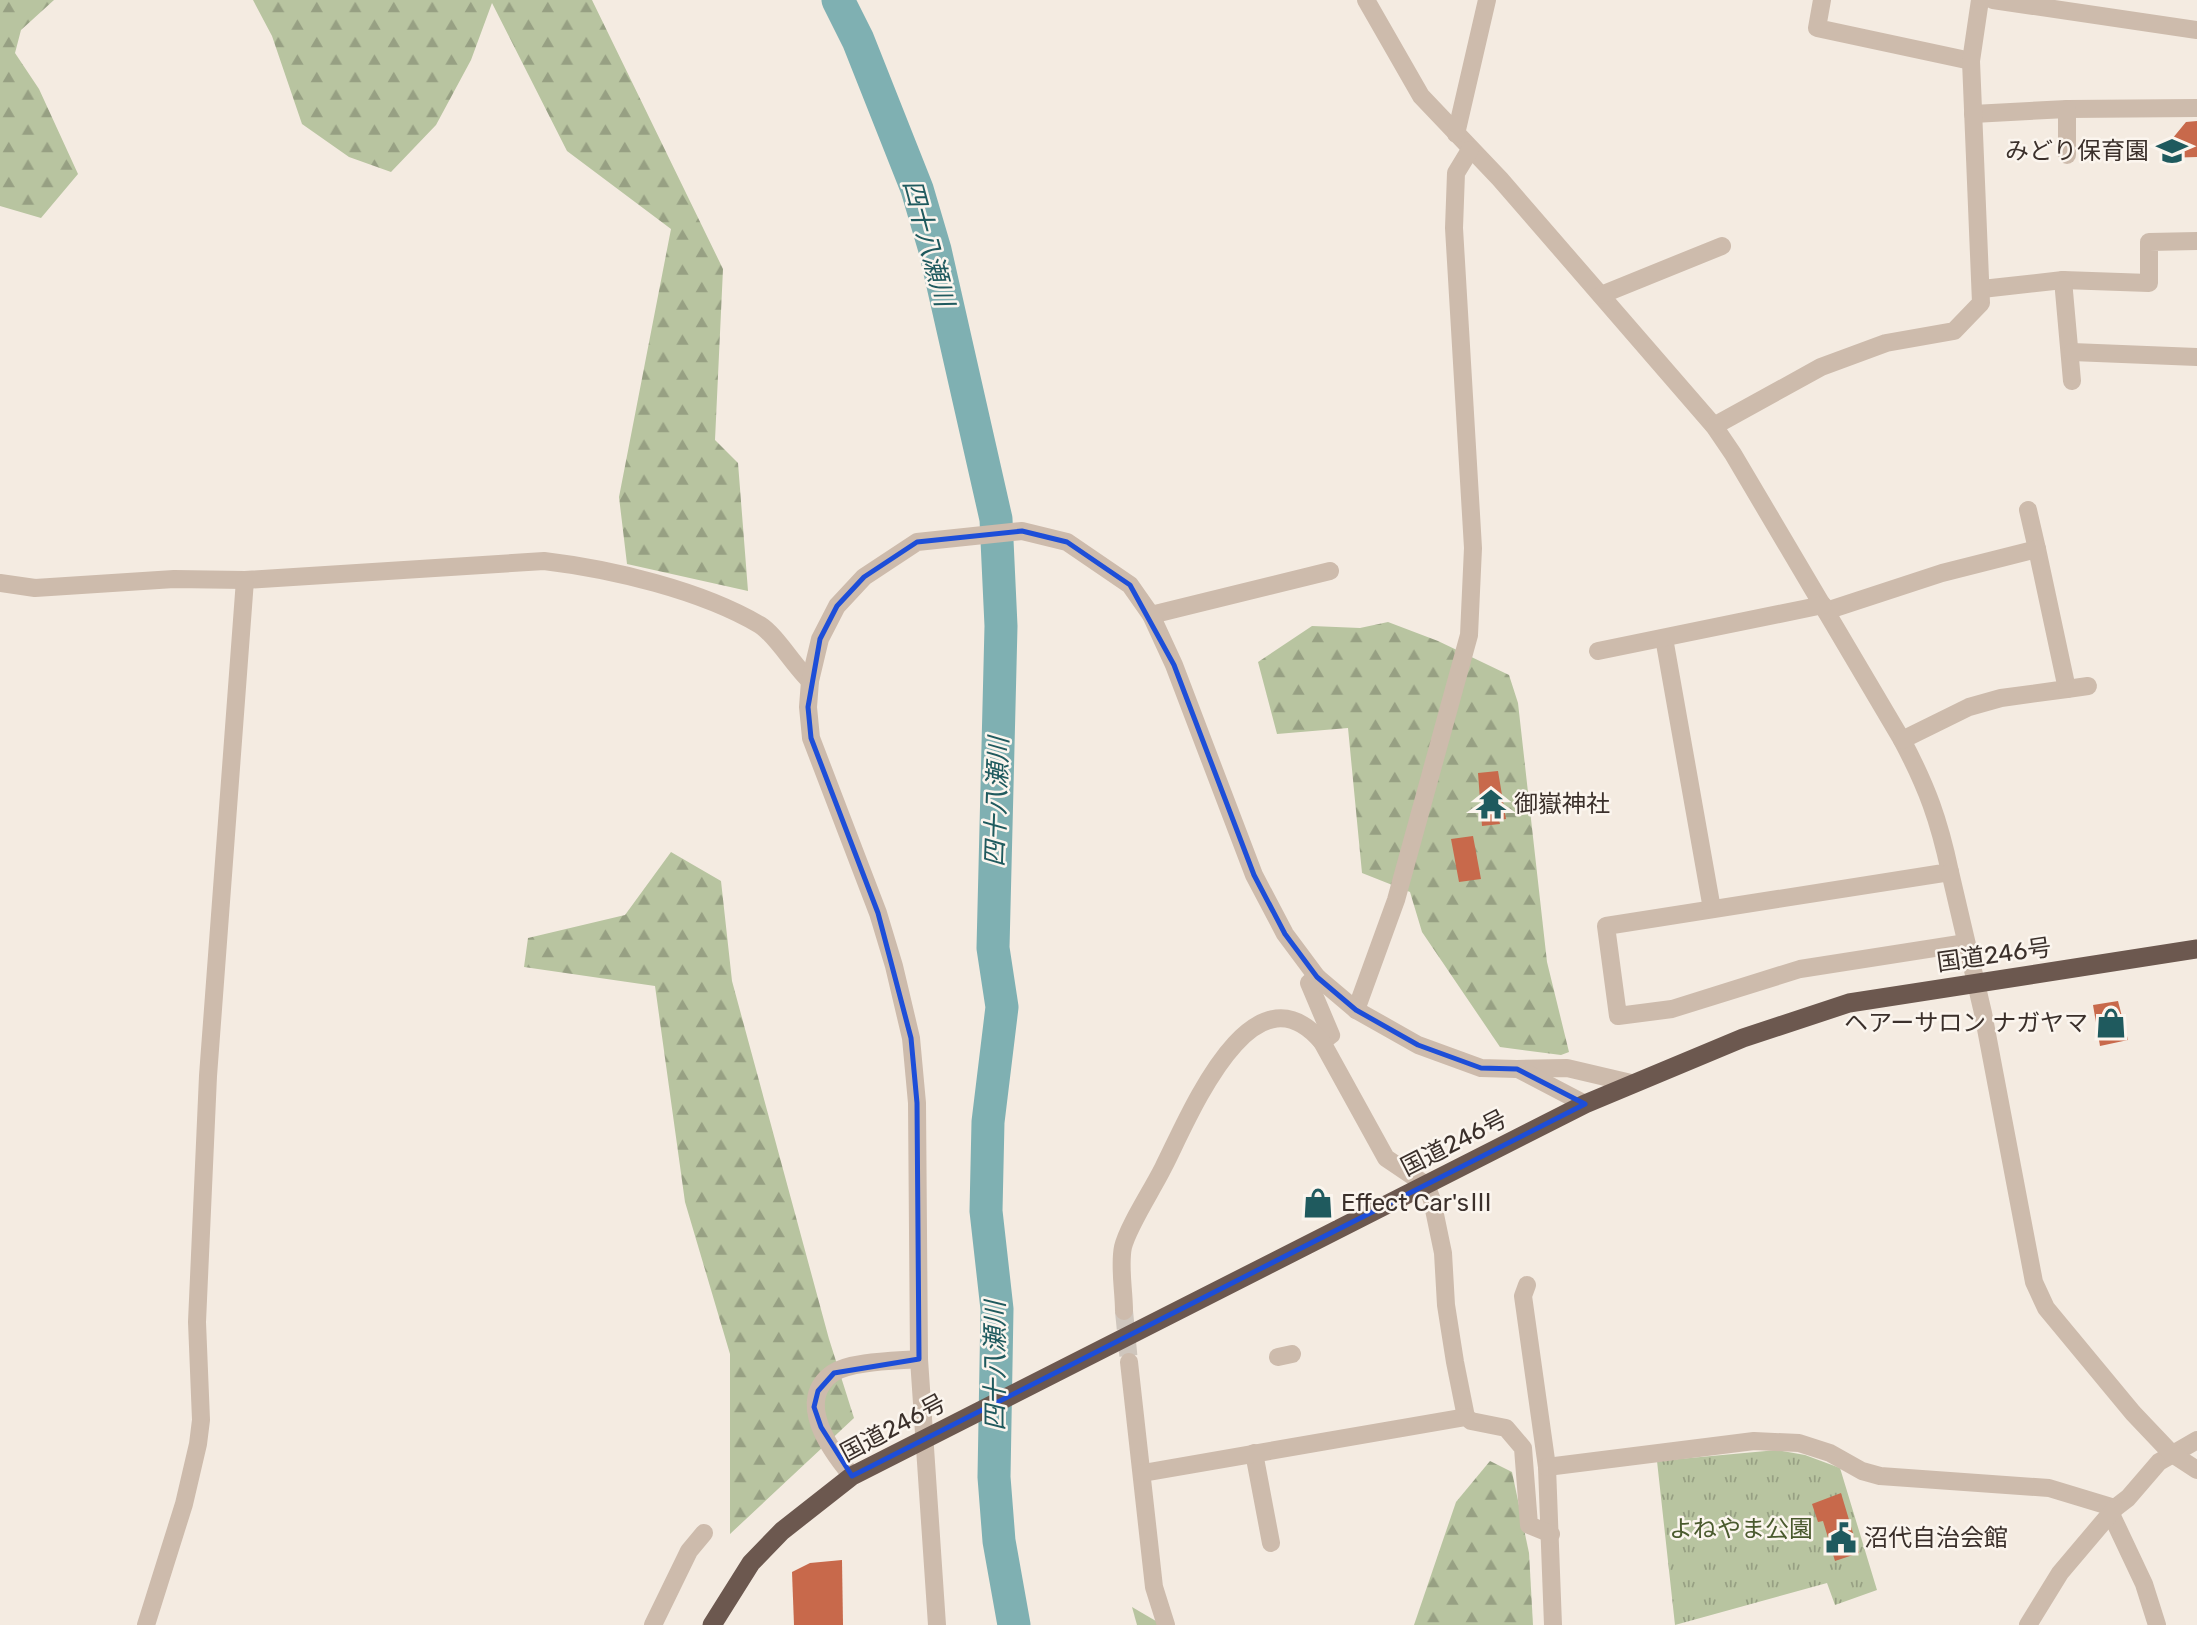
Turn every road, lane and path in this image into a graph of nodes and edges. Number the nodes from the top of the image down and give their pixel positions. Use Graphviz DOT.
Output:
graph roads {
  1 [pos="1366,0"];
  2 [pos="1487,0"];
  3 [pos="1822,0"];
  4 [pos="1980,0"];
  5 [pos="1993,0"];
  6 [pos="2102,8"];
  7 [pos="2197,30"];
  8 [pos="1971,61"];
  9 [pos="2197,108"];
  10 [pos="2067,109"];
  11 [pos="1973,114"];
  12 [pos="1456,134"];
  13 [pos="1470,150"];
  14 [pos="2067,155"];
  15 [pos="2197,241"];
  16 [pos="1722,246"];
  17 [pos="2063,280"];
  18 [pos="1982,289"];
  19 [pos="1601,295"];
  20 [pos="2072,352"];
  21 [pos="2197,357"];
  22 [pos="2072,381"];
  23 [pos="1714,426"];
  24 [pos="2028,510"];
  25 [pos="2037,549"];
  26 [pos="1330,571"];
  27 [pos="245,580"];
  28 [pos="0,583"];
  29 [pos="1825,608"];
  30 [pos="1151,615"];
  31 [pos="1664,638"];
  32 [pos="1598,651"];
  33 [pos="810,681"];
  34 [pos="2088,687"];
  35 [pos="2067,689"];
  36 [pos="1902,740"];
  37 [pos="1950,872"];
  38 [pos="1712,909"];
  39 [pos="1966,943"];
  40 [pos="2197,949"];
  41 [pos="1317,976"];
  42 [pos="1976,983"];
  43 [pos="1356,1010"];
  44 [pos="1322,1042"];
  45 [pos="1517,1069"];
  46 [pos="1631,1083"];
  47 [pos="1585,1104"];
  48 [pos="1426,1185"];
  49 [pos="1527,1285"];
  50 [pos="1124,1311"];
  51 [pos="919,1359"];
  52 [pos="1129,1362"];
  53 [pos="1466,1417"];
  54 [pos="2197,1440"];
  55 [pos="1254,1453"];
  56 [pos="2171,1454"];
  57 [pos="1547,1467"];
  58 [pos="2197,1470"];
  59 [pos="1143,1473"];
  60 [pos="852,1476"];
  61 [pos="2113,1511"];
  62 [pos="704,1533"];
  63 [pos="1550,1534"];
  64 [pos="1271,1543"];
  65 [pos="146,1625"];
  66 [pos="653,1625"];
  67 [pos="712,1625"];
  68 [pos="937,1625"];
  69 [pos="1166,1625"];
  70 [pos="1553,1625"];
  71 [pos="2028,1625"];
  72 [pos="2157,1625"];
  1 -- 12 [label="street"];
  2 -- 12 [label="street"];
  3 -- 8 [label="street"];
  4 -- 8 [label="street"];
  5 -- 6 [label="street"];
  6 -- 7 [label="street"];
  8 -- 11 [label="street"];
  9 -- 10 [label="street"];
  10 -- 11 [label="street"];
  10 -- 14 [label="street"];
  11 -- 18 [label="street"];
  12 -- 13 [label="street"];
  13 -- 19 [label="street"];
  13 -- 43 [label="street"];
  15 -- 17 [label="street"];
  16 -- 19 [label="street"];
  17 -- 18 [label="street"];
  17 -- 20 [label="street"];
  18 -- 23 [label="street"];
  19 -- 23 [label="street"];
  20 -- 21 [label="street"];
  20 -- 22 [label="street"];
  23 -- 29 [label="street"];
  24 -- 25 [label="street"];
  25 -- 29 [label="street"];
  25 -- 35 [label="street"];
  26 -- 30 [label="street"];
  27 -- 28 [label="street"];
  27 -- 33 [label="street"];
  27 -- 65 [label="street"];
  29 -- 31 [label="street"];
  29 -- 36 [label="street"];
  30 -- 33 [label="street"];
  30 -- 41 [label="street"];
  31 -- 32 [label="street"];
  31 -- 38 [label="street"];
  33 -- 51 [label="street"];
  34 -- 35 [label="street"];
  35 -- 36 [label="street"];
  36 -- 37 [label="street"];
  37 -- 38 [label="street"];
  37 -- 39 [label="street"];
  38 -- 39 [label="street"];
  39 -- 42 [label="street"];
  40 -- 42 [label="highway, 国道246号"];
  41 -- 43 [label="street"];
  41 -- 44 [label="street"];
  42 -- 46 [label="highway, 国道246号"];
  42 -- 56 [label="street"];
  43 -- 45 [label="street"];
  44 -- 48 [label="street"];
  44 -- 50 [label="street"];
  45 -- 46 [label="street"];
  45 -- 47 [label="street"];
  46 -- 47 [label="highway, 国道246号"];
  47 -- 48 [label="highway, 国道246号"];
  48 -- 53 [label="street"];
  48 -- 60 [label="highway, 国道246号"];
  49 -- 57 [label="street"];
  51 -- 60 [label="street"];
  51 -- 68 [label="street"];
  52 -- 59 [label="street"];
  53 -- 55 [label="street"];
  53 -- 63 [label="street"];
  54 -- 56 [label="street"];
  55 -- 59 [label="street"];
  55 -- 64 [label="street"];
  56 -- 58 [label="street"];
  56 -- 61 [label="street"];
  57 -- 61 [label="street"];
  57 -- 63 [label="street"];
  59 -- 69 [label="street"];
  60 -- 67 [label="highway, 国道246号"];
  61 -- 71 [label="street"];
  61 -- 72 [label="street"];
  62 -- 66 [label="street"];
  63 -- 70 [label="street"];
}
